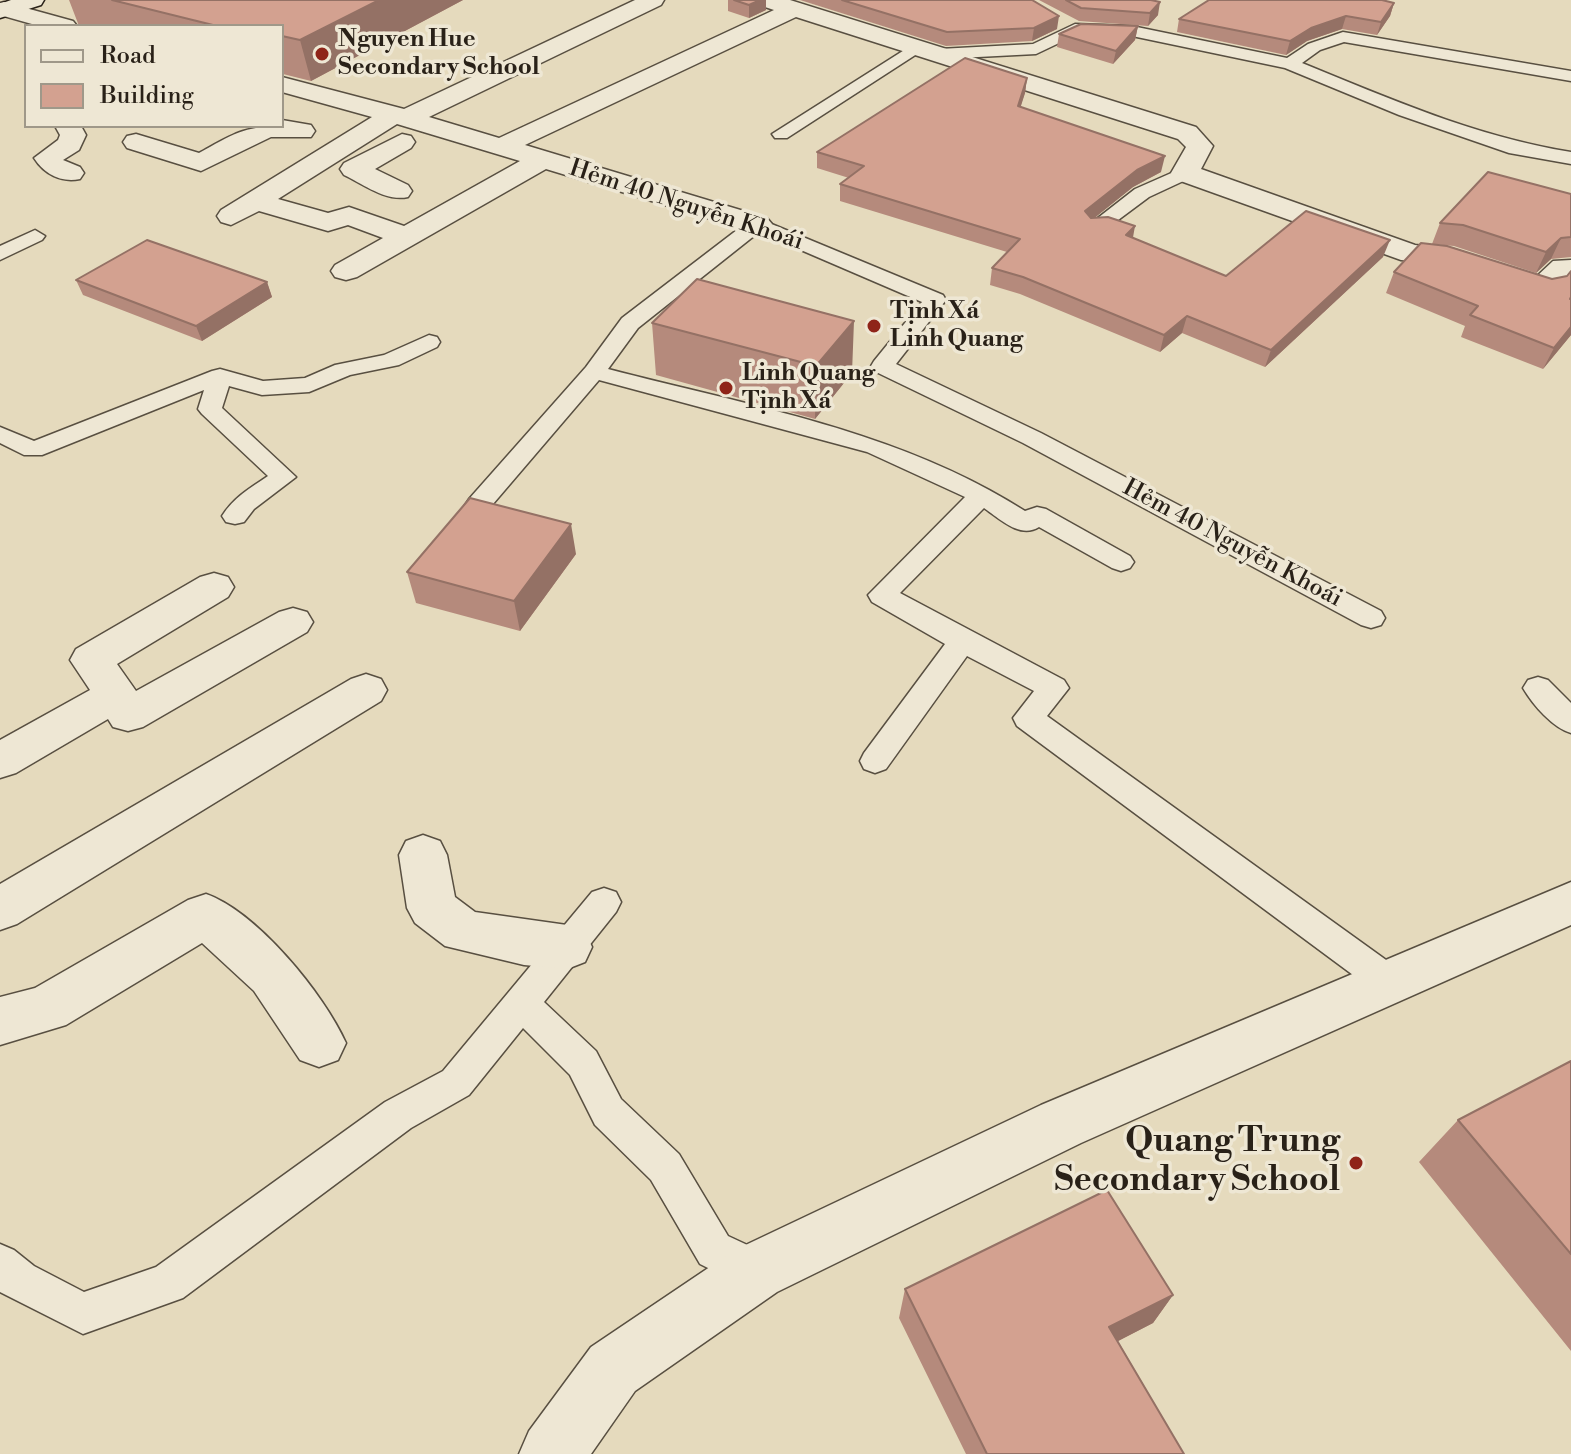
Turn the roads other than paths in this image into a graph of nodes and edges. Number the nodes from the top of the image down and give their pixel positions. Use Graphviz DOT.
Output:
graph roads {
  1 [pos="33,0"];
  2 [pos="653,0"];
  3 [pos="767,0"];
  4 [pos="796,8"];
  5 [pos="2,10"];
  6 [pos="1053,15"];
  7 [pos="57,24"];
  8 [pos="1075,29"];
  9 [pos="928,51"];
  10 [pos="1290,64"];
  11 [pos="1571,76"];
  12 [pos="284,85"];
  13 [pos="349,103"];
  14 [pos="410,119"];
  15 [pos="284,127"];
  16 [pos="70,128"];
  17 [pos="277,128"];
  18 [pos="302,131"];
  19 [pos="193,132"];
  20 [pos="781,134"];
  21 [pos="500,147"];
  22 [pos="276,154"];
  23 [pos="1571,158"];
  24 [pos="542,160"];
  25 [pos="70,173"];
  26 [pos="1185,173"];
  27 [pos="398,191"];
  28 [pos="757,224"];
  29 [pos="1095,228"];
  30 [pos="35,236"];
  31 [pos="407,237"];
  32 [pos="0,254"];
  33 [pos="1564,267"];
  34 [pos="346,271"];
  35 [pos="429,342"];
  36 [pos="594,372"];
  37 [pos="220,376"];
  38 [pos="0,434"];
  39 [pos="982,495"];
  40 [pos="478,505"];
  41 [pos="235,516"];
  42 [pos="1121,562"];
  43 [pos="214,587"];
  44 [pos="1371,618"];
  45 [pos="293,622"];
  46 [pos="962,641"];
  47 [pos="1538,688"];
  48 [pos="366,690"];
  49 [pos="116,695"];
  50 [pos="1571,722"];
  51 [pos="0,761"];
  52 [pos="875,761"];
  53 [pos="423,855"];
  54 [pos="604,902"];
  55 [pos="1571,903"];
  56 [pos="0,909"];
  57 [pos="567,947"];
  58 [pos="1388,981"];
  59 [pos="521,1003"];
  60 [pos="0,1021"];
  61 [pos="319,1043"];
  62 [pos="0,1264"];
  63 [pos="756,1271"];
  64 [pos="552,1454"];
  1 -- 5 [label="street"];
  2 -- 14 [label="street"];
  3 -- 4 [label="street"];
  4 -- 9 [label="street"];
  4 -- 21 [label="street"];
  5 -- 7 [label="street"];
  6 -- 8 [label="lane"];
  8 -- 9 [label="lane"];
  8 -- 10 [label="lane"];
  9 -- 20 [label="lane"];
  9 -- 26 [label="street"];
  10 -- 11 [label="lane"];
  10 -- 23 [label="lane"];
  12 -- 13 [label="street, Hẻm 40 Nguyễn Khoái"];
  13 -- 14 [label="street, Hẻm 40 Nguyễn Khoái"];
  13 -- 18 [label="street"];
  14 -- 21 [label="street, Hẻm 40 Nguyễn Khoái"];
  14 -- 27 [label="street"];
  14 -- 31 [label="street"];
  15 -- 18 [label="street"];
  16 -- 25 [label="street"];
  17 -- 19 [label="street"];
  18 -- 22 [label="street"];
  21 -- 24 [label="street, Hẻm 40 Nguyễn Khoái"];
  24 -- 28 [label="street, Hẻm 40 Nguyễn Khoái"];
  24 -- 31 [label="street"];
  26 -- 29 [label="lane"];
  26 -- 33 [label="street"];
  28 -- 36 [label="lane"];
  28 -- 44 [label="lane, Hẻm 40 Nguyễn Khoái"];
  30 -- 32 [label="lane"];
  31 -- 34 [label="street"];
  35 -- 37 [label="lane"];
  36 -- 39 [label="lane"];
  36 -- 40 [label="lane"];
  37 -- 38 [label="lane"];
  37 -- 41 [label="lane"];
  39 -- 42 [label="lane"];
  39 -- 46 [label="lane"];
  43 -- 49 [label="street"];
  45 -- 49 [label="street"];
  46 -- 52 [label="lane"];
  46 -- 58 [label="lane"];
  47 -- 50 [label="lane"];
  48 -- 56 [label="street"];
  49 -- 51 [label="street"];
  53 -- 57 [label="street"];
  54 -- 57 [label="lane"];
  55 -- 58 [label="street"];
  57 -- 59 [label="lane"];
  58 -- 63 [label="street"];
  59 -- 62 [label="lane"];
  59 -- 63 [label="lane"];
  60 -- 61 [label="street"];
  63 -- 64 [label="street"];
}
